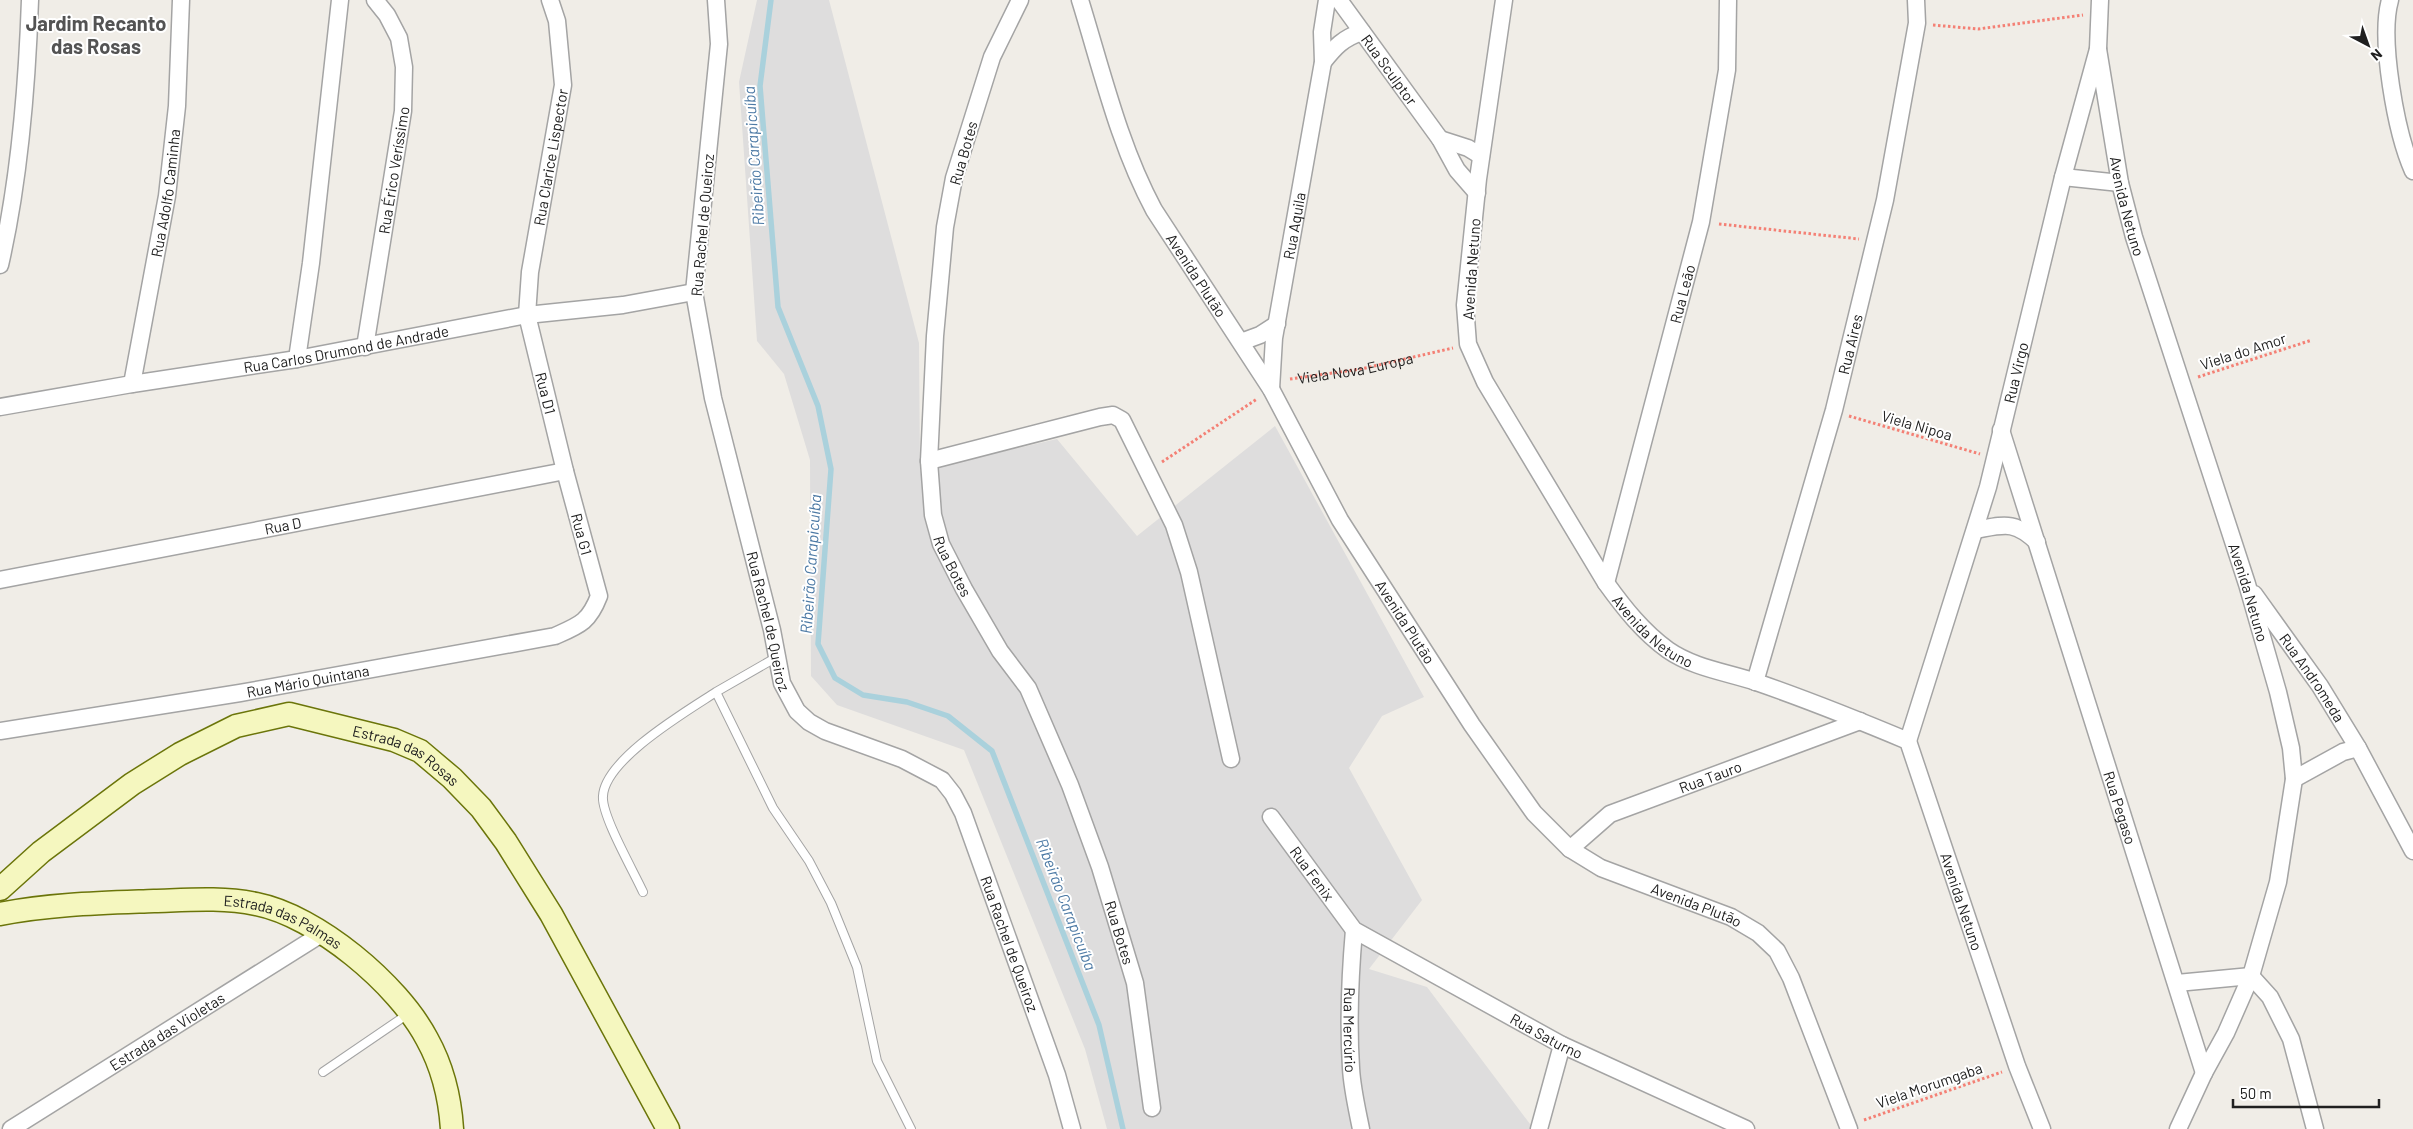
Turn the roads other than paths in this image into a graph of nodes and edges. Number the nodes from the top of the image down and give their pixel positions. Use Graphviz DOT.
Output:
graph roads {
  1 [pos="30,0"];
  2 [pos="181,0"];
  3 [pos="340,0"];
  4 [pos="375,0"];
  5 [pos="550,0"];
  6 [pos="716,0"];
  7 [pos="1020,0"];
  8 [pos="1080,0"];
  9 [pos="1327,0"];
  10 [pos="1339,0"];
  11 [pos="1504,0"];
  12 [pos="1728,0"];
  13 [pos="1916,0"];
  14 [pos="2390,0"];
  15 [pos="2100,6"];
  16 [pos="1362,32"];
  17 [pos="2098,49"];
  18 [pos="1324,62"];
  19 [pos="1440,139"];
  20 [pos="1481,156"];
  21 [pos="2413,171"];
  22 [pos="2063,177"];
  23 [pos="2120,183"];
  24 [pos="1477,193"];
  25 [pos="0,265"];
  26 [pos="694,292"];
  27 [pos="528,315"];
  28 [pos="1277,324"];
  29 [pos="1241,342"];
  30 [pos="365,346"];
  31 [pos="297,359"];
  32 [pos="132,384"];
  33 [pos="1271,389"];
  34 [pos="0,407"];
  35 [pos="2001,430"];
  36 [pos="928,461"];
  37 [pos="565,471"];
  38 [pos="1975,530"];
  39 [pos="2037,542"];
  40 [pos="0,580"];
  41 [pos="1606,583"];
  42 [pos="2247,584"];
  43 [pos="599,596"];
  44 [pos="777,657"];
  45 [pos="1755,682"];
  46 [pos="716,692"];
  47 [pos="1860,720"];
  48 [pos="0,731"];
  49 [pos="1908,741"];
  50 [pos="2358,748"];
  51 [pos="1231,759"];
  52 [pos="2294,779"];
  53 [pos="1271,817"];
  54 [pos="1570,849"];
  55 [pos="2413,851"];
  56 [pos="0,890"];
  57 [pos="643,892"];
  58 [pos="0,914"];
  59 [pos="1354,930"];
  60 [pos="323,934"];
  61 [pos="2251,976"];
  62 [pos="2177,983"];
  63 [pos="410,1013"];
  64 [pos="1562,1044"];
  65 [pos="323,1072"];
  66 [pos="2204,1073"];
  67 [pos="1152,1108"];
  68 [pos="1722,1124"];
  69 [pos="1848,1127"];
  70 [pos="11,1129"];
  71 [pos="452,1129"];
  72 [pos="668,1129"];
  73 [pos="911,1129"];
  74 [pos="1072,1129"];
  75 [pos="1360,1129"];
  76 [pos="1539,1129"];
  77 [pos="1746,1129"];
  78 [pos="2042,1129"];
  79 [pos="2178,1129"];
  80 [pos="2315,1129"];
  1 -- 25 [label="street"];
  2 -- 32 [label="street, Rua Adolfo Caminha"];
  3 -- 31 [label="street"];
  4 -- 30 [label="street, Rua Érico Veríssimo"];
  5 -- 27 [label="street, Rua Clarice Lispector"];
  6 -- 26 [label="street, Rua Rachel de Queiroz"];
  7 -- 36 [label="street, Rua Botes"];
  8 -- 29 [label="street, Avenida Plutão"];
  9 -- 18 [label="street, Rua Aquila"];
  10 -- 16 [label="street, Rua Sculptor"];
  11 -- 20 [label="street, Avenida Netuno"];
  12 -- 41 [label="street, Rua Leão"];
  13 -- 45 [label="street, Rua Aires"];
  14 -- 21 [label="street"];
  15 -- 17 [label="street, Rua Virgo"];
  16 -- 18 [label="street, Rua Aquila"];
  16 -- 19 [label="street, Rua Sculptor"];
  17 -- 22 [label="street, Rua Virgo"];
  17 -- 23 [label="street, Avenida Netuno"];
  18 -- 28 [label="street, Rua Aquila"];
  19 -- 20 [label="street"];
  19 -- 24 [label="street, Rua Sculptor"];
  20 -- 24 [label="street, Avenida Netuno"];
  22 -- 23 [label="street"];
  22 -- 35 [label="street, Rua Virgo"];
  23 -- 42 [label="street, Avenida Netuno"];
  24 -- 41 [label="street, Avenida Netuno"];
  26 -- 27 [label="street, Rua Carlos Drumond de Andrade"];
  26 -- 44 [label="street, Rua Rachel de Queiroz"];
  27 -- 30 [label="street, Rua Carlos Drumond de Andrade"];
  27 -- 37 [label="street, Rua D1"];
  28 -- 29 [label="street"];
  28 -- 33 [label="street, Rua Aquila"];
  29 -- 33 [label="street, Avenida Plutão"];
  30 -- 31 [label="street, Rua Carlos Drumond de Andrade"];
  31 -- 32 [label="street, Rua Carlos Drumond de Andrade"];
  32 -- 34 [label="street, Rua Carlos Drumond de Andrade"];
  33 -- 54 [label="street, Avenida Plutão"];
  35 -- 38 [label="street, Rua Virgo"];
  35 -- 39 [label="street, Rua Pegaso"];
  36 -- 51 [label="street"];
  36 -- 67 [label="street, Rua Botes"];
  37 -- 40 [label="street, Rua D"];
  37 -- 43 [label="street, Rua G1"];
  38 -- 39 [label="street"];
  38 -- 49 [label="street, Rua Virgo"];
  39 -- 62 [label="street, Rua Pegaso"];
  41 -- 45 [label="street, Avenida Netuno"];
  42 -- 50 [label="street, Rua Andromeda"];
  42 -- 52 [label="street, Avenida Netuno"];
  43 -- 48 [label="street, Rua Mário Quintana"];
  44 -- 46 [label="lane"];
  44 -- 74 [label="street, Rua Rachel de Queiroz"];
  45 -- 47 [label="street, Avenida Netuno"];
  46 -- 57 [label="lane"];
  46 -- 73 [label="lane"];
  47 -- 49 [label="street, Avenida Netuno"];
  47 -- 54 [label="street, Rua Tauro"];
  49 -- 78 [label="street, Avenida Netuno"];
  50 -- 52 [label="street"];
  50 -- 55 [label="street, Rua Andromeda"];
  52 -- 61 [label="street, Avenida Netuno"];
  53 -- 59 [label="street, Rua Fenix"];
  54 -- 69 [label="street, Avenida Plutão"];
  56 -- 72 [label="main road, Estrada das Rosas"];
  58 -- 60 [label="main road, Estrada das Palmas"];
  59 -- 64 [label="street, Rua Saturno"];
  59 -- 75 [label="street, Rua Mercúrio"];
  60 -- 63 [label="main road, Estrada das Palmas"];
  60 -- 70 [label="street, Estrada das Violetas"];
  61 -- 62 [label="street"];
  61 -- 66 [label="street, Avenida Netuno"];
  61 -- 80 [label="street"];
  62 -- 66 [label="street, Rua Pegaso"];
  63 -- 65 [label="lane"];
  63 -- 71 [label="main road, Estrada das Palmas"];
  64 -- 68 [label="street, Rua Saturno"];
  64 -- 76 [label="street"];
  66 -- 79 [label="street, Avenida Netuno"];
  68 -- 77 [label="street, Rua Saturno"];
}
